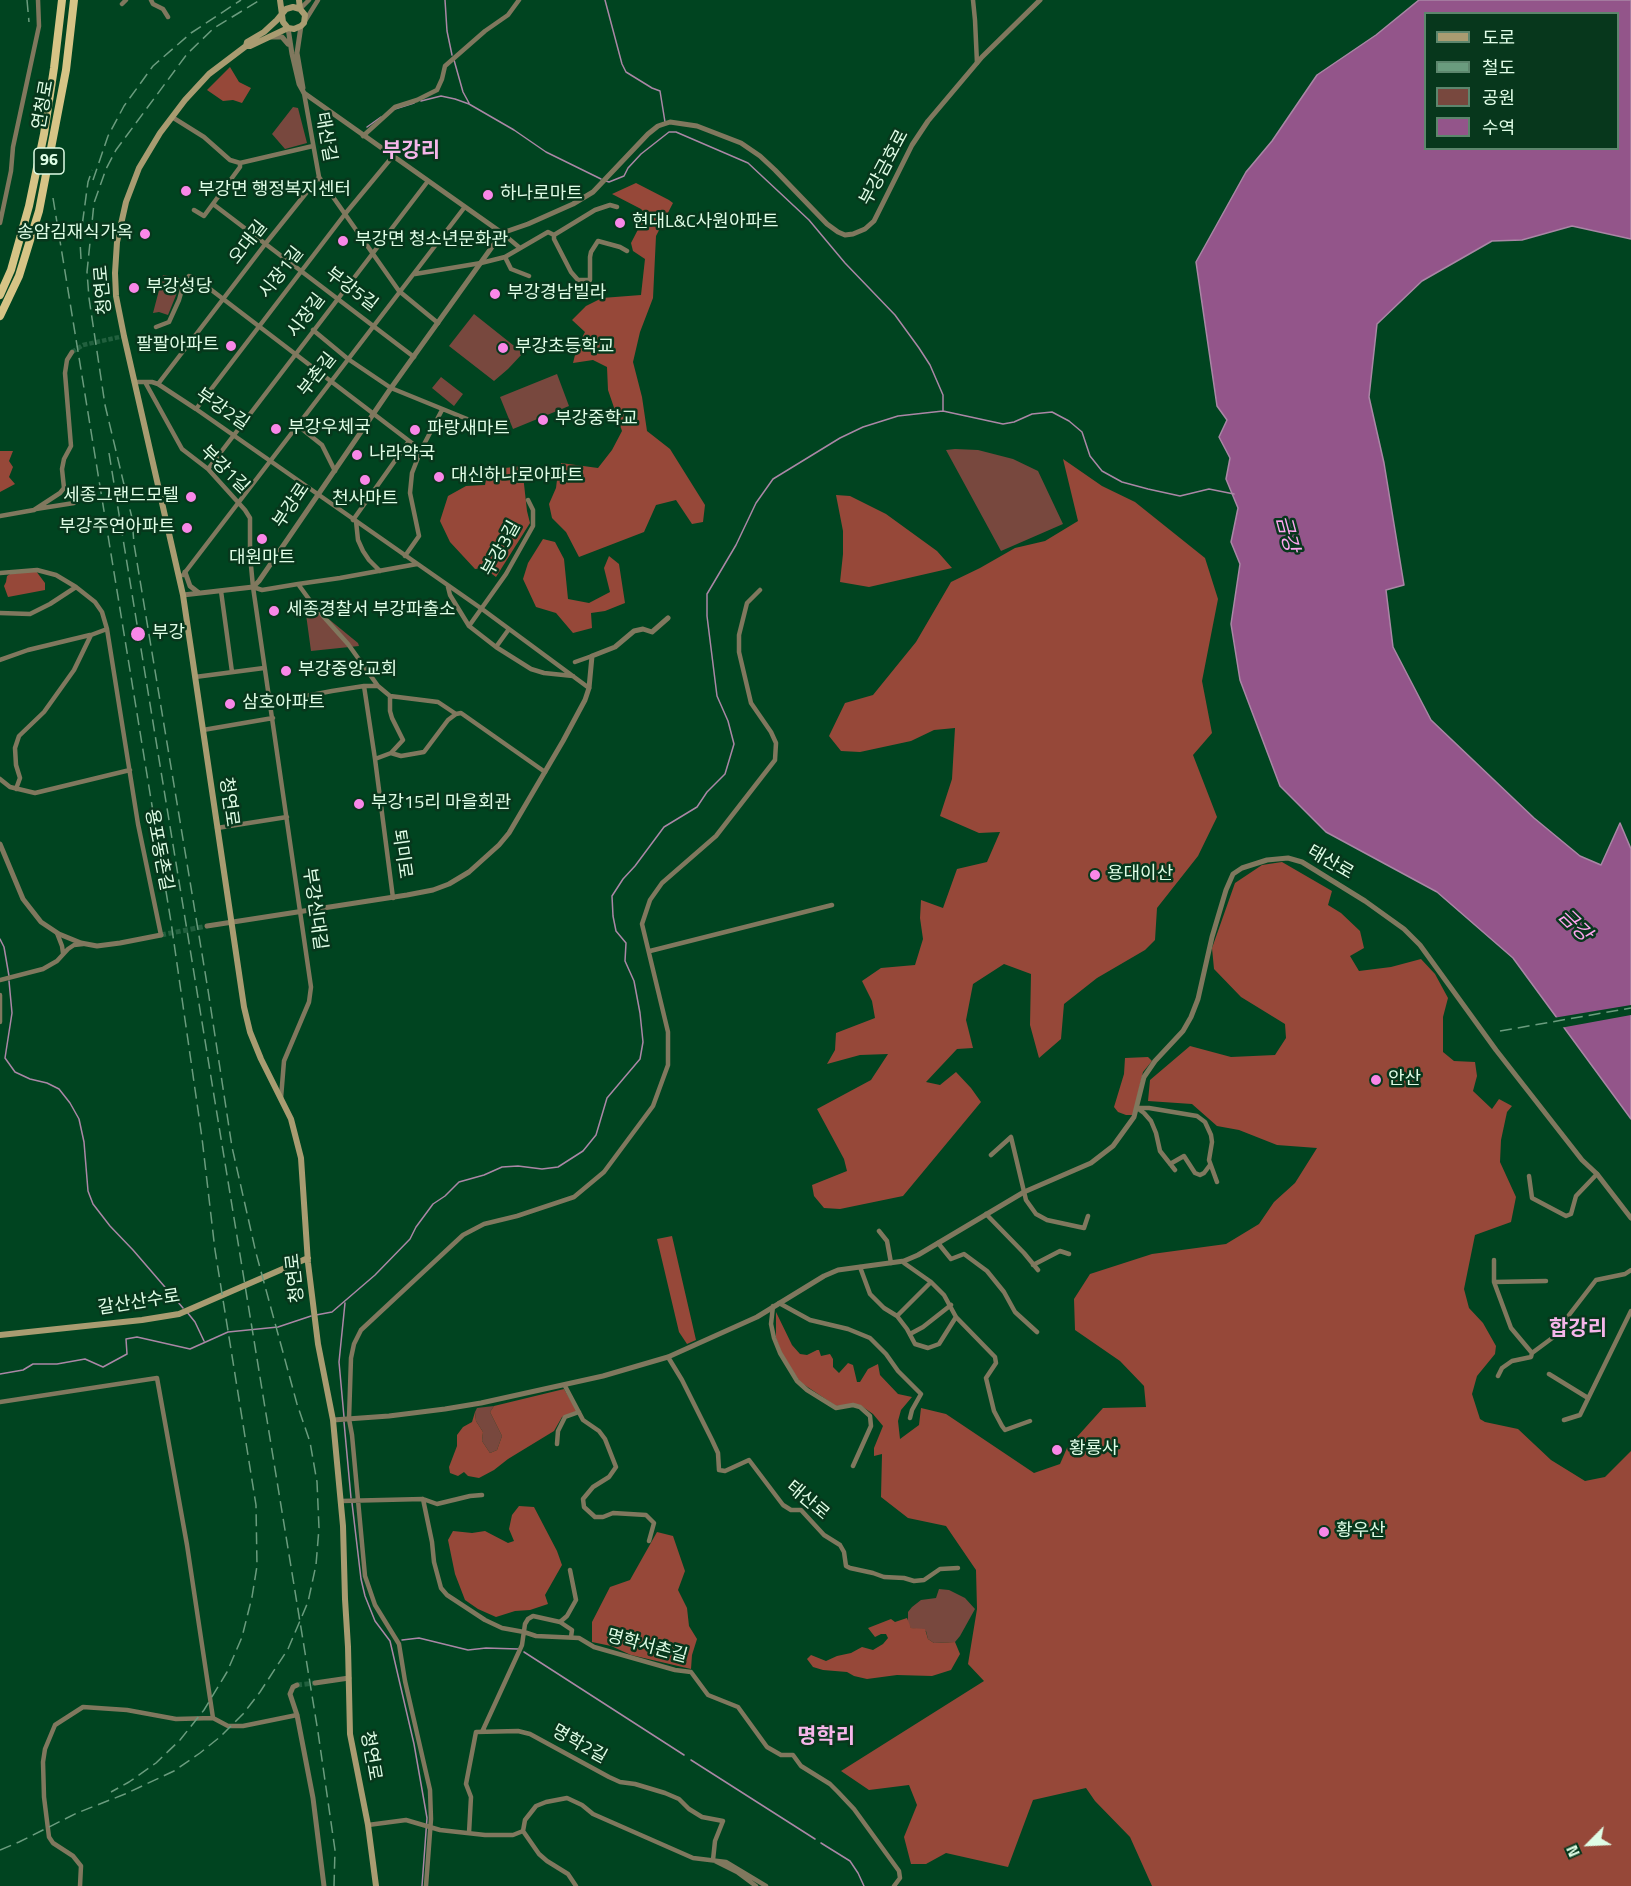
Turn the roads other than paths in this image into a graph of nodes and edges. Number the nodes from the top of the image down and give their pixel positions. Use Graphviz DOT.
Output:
graph roads {
  1 [pos="38,0"];
  2 [pos="62,0"];
  3 [pos="75,0"];
  4 [pos="151,0"];
  5 [pos="280,0"];
  6 [pos="299,0"];
  7 [pos="309,0"];
  8 [pos="318,0"];
  9 [pos="519,0"];
  10 [pos="972,0"];
  11 [pos="1037,2"];
  12 [pos="300,9"];
  13 [pos="283,15"];
  14 [pos="168,17"];
  15 [pos="303,25"];
  16 [pos="288,28"];
  17 [pos="267,38"];
  18 [pos="246,46"];
  19 [pos="292,54"];
  20 [pos="977,65"];
  21 [pos="304,93"];
  22 [pos="172,117"];
  23 [pos="363,136"];
  24 [pos="313,146"];
  25 [pos="393,156"];
  26 [pos="240,163"];
  27 [pos="319,177"];
  28 [pos="428,182"];
  29 [pos="213,204"];
  30 [pos="616,207"];
  31 [pos="464,208"];
  32 [pos="194,210"];
  33 [pos="345,214"];
  34 [pos="0,223"];
  35 [pos="502,233"];
  36 [pos="554,235"];
  37 [pos="266,243"];
  38 [pos="520,248"];
  39 [pos="627,251"];
  40 [pos="373,255"];
  41 [pos="505,257"];
  42 [pos="481,263"];
  43 [pos="302,271"];
  44 [pos="414,274"];
  45 [pos="528,276"];
  46 [pos="399,291"];
  47 [pos="0,295"];
  48 [pos="337,298"];
  49 [pos="223,299"];
  50 [pos="0,316"];
  51 [pos="438,323"];
  52 [pos="374,325"];
  53 [pos="258,326"];
  54 [pos="156,327"];
  55 [pos="313,330"];
  56 [pos="72,352"];
  57 [pos="295,354"];
  58 [pos="414,357"];
  59 [pos="348,359"];
  60 [pos="331,380"];
  61 [pos="134,382"];
  62 [pos="145,382"];
  63 [pos="158,384"];
  64 [pos="391,388"];
  65 [pos="195,409"];
  66 [pos="442,410"];
  67 [pos="373,414"];
  68 [pos="472,422"];
  69 [pos="297,425"];
  70 [pos="234,435"];
  71 [pos="409,441"];
  72 [pos="421,450"];
  73 [pos="271,461"];
  74 [pos="208,469"];
  75 [pos="335,471"];
  76 [pos="318,495"];
  77 [pos="528,500"];
  78 [pos="238,502"];
  79 [pos="74,503"];
  80 [pos="34,510"];
  81 [pos="0,516"];
  82 [pos="354,520"];
  83 [pos="405,556"];
  84 [pos="417,564"];
  85 [pos="380,571"];
  86 [pos="185,572"];
  87 [pos="0,573"];
  88 [pos="180,580"];
  89 [pos="298,584"];
  90 [pos="448,586"];
  91 [pos="76,587"];
  92 [pos="253,587"];
  93 [pos="760,590"];
  94 [pos="221,591"];
  95 [pos="200,593"];
  96 [pos="183,595"];
  97 [pos="482,609"];
  98 [pos="0,613"];
  99 [pos="668,618"];
  100 [pos="469,626"];
  101 [pos="107,629"];
  102 [pos="509,629"];
  103 [pos="91,635"];
  104 [pos="496,647"];
  105 [pos="592,656"];
  106 [pos="0,660"];
  107 [pos="575,662"];
  108 [pos="264,668"];
  109 [pos="232,672"];
  110 [pos="573,676"];
  111 [pos="195,677"];
  112 [pos="364,686"];
  113 [pos="378,686"];
  114 [pos="589,688"];
  115 [pos="390,696"];
  116 [pos="270,703"];
  117 [pos="456,714"];
  118 [pos="273,718"];
  119 [pos="203,730"];
  120 [pos="391,753"];
  121 [pos="375,759"];
  122 [pos="130,770"];
  123 [pos="544,772"];
  124 [pos="0,779"];
  125 [pos="16,789"];
  126 [pos="287,817"];
  127 [pos="217,828"];
  128 [pos="0,844"];
  129 [pos="393,898"];
  130 [pos="832,905"];
  131 [pos="300,911"];
  132 [pos="231,921"];
  133 [pos="207,926"];
  134 [pos="57,933"];
  135 [pos="161,934"];
  136 [pos="85,944"];
  137 [pos="650,951"];
  138 [pos="63,954"];
  139 [pos="0,980"];
  140 [pos="0,995"];
  141 [pos="0,1022"];
  142 [pos="281,1098"];
  143 [pos="1137,1108"];
  144 [pos="992,1155"];
  145 [pos="1170,1164"];
  146 [pos="1210,1165"];
  147 [pos="1175,1170"];
  148 [pos="1597,1174"];
  149 [pos="1529,1176"];
  150 [pos="1217,1182"];
  151 [pos="1024,1192"];
  152 [pos="986,1214"];
  153 [pos="1088,1216"];
  154 [pos="1631,1218"];
  155 [pos="879,1231"];
  156 [pos="938,1243"];
  157 [pos="1069,1254"];
  158 [pos="308,1260"];
  159 [pos="1494,1260"];
  160 [pos="904,1261"];
  161 [pos="891,1263"];
  162 [pos="1033,1265"];
  163 [pos="860,1267"];
  164 [pos="1038,1270"];
  165 [pos="1631,1270"];
  166 [pos="1546,1281"];
  167 [pos="931,1282"];
  168 [pos="1494,1282"];
  169 [pos="776,1305"];
  170 [pos="951,1305"];
  171 [pos="1631,1311"];
  172 [pos="897,1316"];
  173 [pos="956,1317"];
  174 [pos="1037,1332"];
  175 [pos="910,1334"];
  176 [pos="0,1335"];
  177 [pos="1532,1353"];
  178 [pos="668,1357"];
  179 [pos="1550,1374"];
  180 [pos="1498,1376"];
  181 [pos="565,1386"];
  182 [pos="1588,1398"];
  183 [pos="0,1402"];
  184 [pos="579,1412"];
  185 [pos="910,1418"];
  186 [pos="335,1419"];
  187 [pos="349,1419"];
  188 [pos="1564,1420"];
  189 [pos="1030,1421"];
  190 [pos="557,1444"];
  191 [pos="853,1466"];
  192 [pos="482,1495"];
  193 [pos="423,1499"];
  194 [pos="357,1500"];
  195 [pos="340,1501"];
  196 [pos="650,1541"];
  197 [pos="958,1568"];
  198 [pos="570,1570"];
  199 [pos="560,1622"];
  200 [pos="524,1632"];
  201 [pos="572,1637"];
  202 [pos="349,1678"];
  203 [pos="315,1683"];
  204 [pos="297,1686"];
  205 [pos="297,1715"];
  206 [pos="213,1718"];
  207 [pos="482,1732"];
  208 [pos="368,1825"];
  209 [pos="429,1827"];
  210 [pos="522,1831"];
  211 [pos="469,1833"];
  212 [pos="713,1860"];
  213 [pos="80,1886"];
  214 [pos="324,1886"];
  215 [pos="376,1886"];
  216 [pos="426,1886"];
  217 [pos="576,1886"];
  218 [pos="756,1886"];
  219 [pos="766,1886"];
  220 [pos="894,1886"];
  1 -- 34 [label="street"];
  2 -- 47 [label="highway, 연청로 / 96"];
  3 -- 50 [label="highway, 연청로 / 96"];
  4 -- 14 [label="street"];
  5 -- 13 [label="main road"];
  6 -- 12 [label="main road"];
  7 -- 12 [label="street"];
  8 -- 15 [label="street"];
  9 -- 23 [label="street"];
  10 -- 20 [label="street"];
  11 -- 20 [label="street, 부강금호로"];
  12 -- 13 [label="main road"];
  12 -- 15 [label="main road"];
  13 -- 16 [label="main road"];
  13 -- 18 [label="main road"];
  15 -- 16 [label="main road"];
  15 -- 21 [label="street"];
  16 -- 17 [label="main road"];
  16 -- 19 [label="street"];
  17 -- 18 [label="main road"];
  17 -- 19 [label="street"];
  18 -- 22 [label="main road, 청연로"];
  19 -- 21 [label="street"];
  20 -- 35 [label="street, 부강금호로"];
  21 -- 23 [label="street"];
  21 -- 24 [label="street, 태산길"];
  22 -- 26 [label="street"];
  22 -- 61 [label="main road, 청연로"];
  23 -- 25 [label="street"];
  24 -- 26 [label="street"];
  24 -- 27 [label="street, 태산길"];
  25 -- 28 [label="street"];
  25 -- 33 [label="street, 시장1길"];
  26 -- 29 [label="street"];
  27 -- 33 [label="street, 태산길"];
  27 -- 37 [label="street, 오대길"];
  28 -- 31 [label="street"];
  28 -- 40 [label="street, 시장길"];
  29 -- 32 [label="street"];
  29 -- 37 [label="street, 부강5길"];
  30 -- 36 [label="street"];
  31 -- 35 [label="street"];
  31 -- 44 [label="street, 부촌길"];
  33 -- 40 [label="street, 태산길"];
  33 -- 43 [label="street, 시장1길"];
  35 -- 38 [label="street"];
  35 -- 42 [label="street, 부강로"];
  36 -- 38 [label="street"];
  36 -- 39 [label="street"];
  37 -- 43 [label="street, 부강5길"];
  37 -- 49 [label="street, 오대길"];
  38 -- 41 [label="street"];
  40 -- 46 [label="street, 태산길"];
  40 -- 48 [label="street, 시장길"];
  41 -- 42 [label="street"];
  41 -- 45 [label="street"];
  42 -- 44 [label="street"];
  42 -- 51 [label="street, 부강로"];
  43 -- 48 [label="street, 부강5길"];
  43 -- 53 [label="street, 시장1길"];
  44 -- 46 [label="street, 부촌길"];
  46 -- 51 [label="street, 태산길"];
  46 -- 52 [label="street, 부촌길"];
  48 -- 52 [label="street, 부강5길"];
  48 -- 55 [label="street, 시장길"];
  49 -- 53 [label="street"];
  49 -- 54 [label="street"];
  49 -- 63 [label="street, 오대길"];
  51 -- 58 [label="street, 부강로"];
  52 -- 58 [label="street, 부강5길"];
  52 -- 59 [label="street, 부촌길"];
  53 -- 57 [label="street"];
  53 -- 65 [label="street, 시장1길"];
  55 -- 57 [label="street, 시장길"];
  55 -- 59 [label="street"];
  56 -- 80 [label="street"];
  57 -- 60 [label="street"];
  57 -- 70 [label="street, 시장길"];
  58 -- 64 [label="street, 부강로"];
  59 -- 60 [label="street, 부촌길"];
  59 -- 64 [label="street"];
  60 -- 67 [label="street"];
  60 -- 69 [label="street, 부촌길"];
  61 -- 62 [label="street, 부강2길"];
  61 -- 88 [label="main road, 청연로"];
  62 -- 63 [label="street, 부강2길"];
  62 -- 74 [label="street, 부강1길"];
  63 -- 65 [label="street, 부강2길"];
  64 -- 66 [label="street"];
  64 -- 67 [label="street, 부강로"];
  65 -- 70 [label="street, 부강2길"];
  66 -- 68 [label="street"];
  66 -- 72 [label="street"];
  67 -- 71 [label="street"];
  67 -- 75 [label="street, 부강로"];
  69 -- 73 [label="street, 부촌길"];
  69 -- 75 [label="street"];
  70 -- 73 [label="street, 부강2길"];
  70 -- 74 [label="street, 시장길"];
  71 -- 72 [label="street"];
  71 -- 82 [label="street"];
  72 -- 83 [label="street"];
  73 -- 76 [label="street, 부강2길"];
  73 -- 78 [label="street, 부촌길"];
  74 -- 78 [label="street, 부강1길"];
  75 -- 76 [label="street, 부강로"];
  76 -- 82 [label="street"];
  76 -- 92 [label="street, 부강로"];
  77 -- 97 [label="street, 부강3길"];
  78 -- 86 [label="street, 부촌길"];
  78 -- 92 [label="street, 부강1길"];
  79 -- 80 [label="street"];
  80 -- 81 [label="street"];
  82 -- 83 [label="street"];
  82 -- 85 [label="street"];
  83 -- 84 [label="street"];
  84 -- 85 [label="street"];
  84 -- 90 [label="street"];
  85 -- 89 [label="street"];
  86 -- 88 [label="street, 부촌길"];
  86 -- 95 [label="street"];
  87 -- 91 [label="street, 용포동촌길"];
  88 -- 96 [label="main road, 청연로"];
  89 -- 92 [label="street"];
  89 -- 113 [label="street"];
  90 -- 97 [label="street"];
  90 -- 100 [label="street"];
  91 -- 98 [label="street"];
  91 -- 101 [label="street, 용포동촌길"];
  92 -- 94 [label="street"];
  92 -- 108 [label="street, 부강신대길"];
  93 -- 137 [label="street"];
  94 -- 95 [label="street"];
  94 -- 109 [label="street"];
  95 -- 96 [label="street"];
  96 -- 111 [label="main road, 청연로"];
  97 -- 100 [label="street, 부강3길"];
  97 -- 102 [label="street"];
  99 -- 105 [label="street"];
  100 -- 104 [label="street"];
  101 -- 103 [label="street"];
  101 -- 122 [label="street, 용포동촌길"];
  102 -- 104 [label="street"];
  102 -- 110 [label="street"];
  103 -- 106 [label="street"];
  103 -- 125 [label="street"];
  104 -- 110 [label="street"];
  105 -- 107 [label="street"];
  105 -- 114 [label="street"];
  108 -- 109 [label="street"];
  108 -- 116 [label="street, 부강신대길"];
  109 -- 111 [label="street"];
  110 -- 114 [label="street"];
  111 -- 119 [label="main road, 청연로"];
  112 -- 113 [label="street"];
  112 -- 116 [label="street"];
  112 -- 121 [label="street"];
  113 -- 115 [label="street"];
  114 -- 123 [label="street"];
  115 -- 117 [label="street"];
  115 -- 120 [label="street"];
  116 -- 118 [label="street, 부강신대길"];
  117 -- 120 [label="street"];
  117 -- 123 [label="street"];
  118 -- 119 [label="street"];
  118 -- 126 [label="street, 부강신대길"];
  119 -- 127 [label="main road, 청연로"];
  120 -- 121 [label="street"];
  121 -- 129 [label="street, 퇴미로"];
  122 -- 125 [label="street"];
  122 -- 135 [label="street, 용포동촌길"];
  123 -- 129 [label="street"];
  124 -- 125 [label="street"];
  126 -- 127 [label="street"];
  126 -- 131 [label="street, 부강신대길"];
  127 -- 132 [label="main road, 청연로"];
  128 -- 134 [label="street"];
  129 -- 131 [label="street"];
  130 -- 137 [label="street"];
  131 -- 132 [label="street"];
  131 -- 142 [label="street, 부강신대길"];
  132 -- 133 [label="street"];
  132 -- 142 [label="main road, 청연로"];
  134 -- 136 [label="street"];
  134 -- 138 [label="street"];
  135 -- 136 [label="street"];
  136 -- 138 [label="street"];
  137 -- 187 [label="street"];
  138 -- 139 [label="street"];
  140 -- 141 [label="street"];
  142 -- 158 [label="main road, 청연로"];
  143 -- 145 [label="street"];
  143 -- 146 [label="street"];
  143 -- 148 [label="street, 태산로"];
  143 -- 151 [label="street, 태산로"];
  144 -- 151 [label="street"];
  145 -- 146 [label="street"];
  145 -- 147 [label="street"];
  146 -- 150 [label="street"];
  148 -- 149 [label="street"];
  148 -- 154 [label="street, 태산로"];
  151 -- 152 [label="street, 태산로"];
  151 -- 153 [label="street"];
  152 -- 156 [label="street, 태산로"];
  152 -- 162 [label="street"];
  155 -- 161 [label="street"];
  156 -- 160 [label="street, 태산로"];
  156 -- 174 [label="street"];
  157 -- 162 [label="street"];
  158 -- 176 [label="main road, 갈산산수로"];
  158 -- 186 [label="main road, 청연로"];
  159 -- 168 [label="street"];
  160 -- 161 [label="street, 태산로"];
  160 -- 167 [label="street"];
  161 -- 163 [label="street, 태산로"];
  162 -- 164 [label="street"];
  163 -- 169 [label="street, 태산로"];
  163 -- 172 [label="street"];
  165 -- 177 [label="street"];
  166 -- 168 [label="street"];
  167 -- 170 [label="street"];
  167 -- 172 [label="street"];
  168 -- 177 [label="street"];
  169 -- 178 [label="street, 태산로"];
  169 -- 185 [label="street"];
  169 -- 191 [label="street"];
  170 -- 173 [label="street"];
  170 -- 175 [label="street"];
  171 -- 182 [label="street"];
  172 -- 175 [label="street"];
  173 -- 175 [label="street"];
  173 -- 189 [label="street"];
  177 -- 180 [label="street"];
  178 -- 181 [label="street, 태산로"];
  178 -- 197 [label="street, 태산로"];
  179 -- 182 [label="street"];
  181 -- 184 [label="street"];
  181 -- 187 [label="street, 태산로"];
  182 -- 188 [label="street"];
  183 -- 206 [label="street"];
  184 -- 190 [label="street"];
  184 -- 196 [label="street"];
  186 -- 187 [label="street, 태산로"];
  186 -- 195 [label="main road, 청연로"];
  187 -- 194 [label="street"];
  192 -- 193 [label="street"];
  193 -- 194 [label="street"];
  193 -- 200 [label="street, 명학서촌길"];
  194 -- 195 [label="street"];
  194 -- 209 [label="street"];
  195 -- 202 [label="main road, 청연로"];
  198 -- 199 [label="street"];
  199 -- 200 [label="street"];
  199 -- 201 [label="street, 명학서촌길"];
  200 -- 201 [label="street, 명학서촌길"];
  200 -- 207 [label="street"];
  201 -- 220 [label="street, 명학서촌길"];
  202 -- 203 [label="street"];
  202 -- 208 [label="main road, 청연로"];
  204 -- 205 [label="street"];
  205 -- 206 [label="street"];
  205 -- 214 [label="street"];
  206 -- 213 [label="street"];
  207 -- 211 [label="street"];
  207 -- 212 [label="street, 명학2길"];
  208 -- 209 [label="street"];
  208 -- 215 [label="main road, 청연로"];
  209 -- 211 [label="street"];
  209 -- 216 [label="street"];
  210 -- 211 [label="street"];
  210 -- 212 [label="street"];
  210 -- 217 [label="street"];
  212 -- 218 [label="street"];
  212 -- 219 [label="street"];
}
